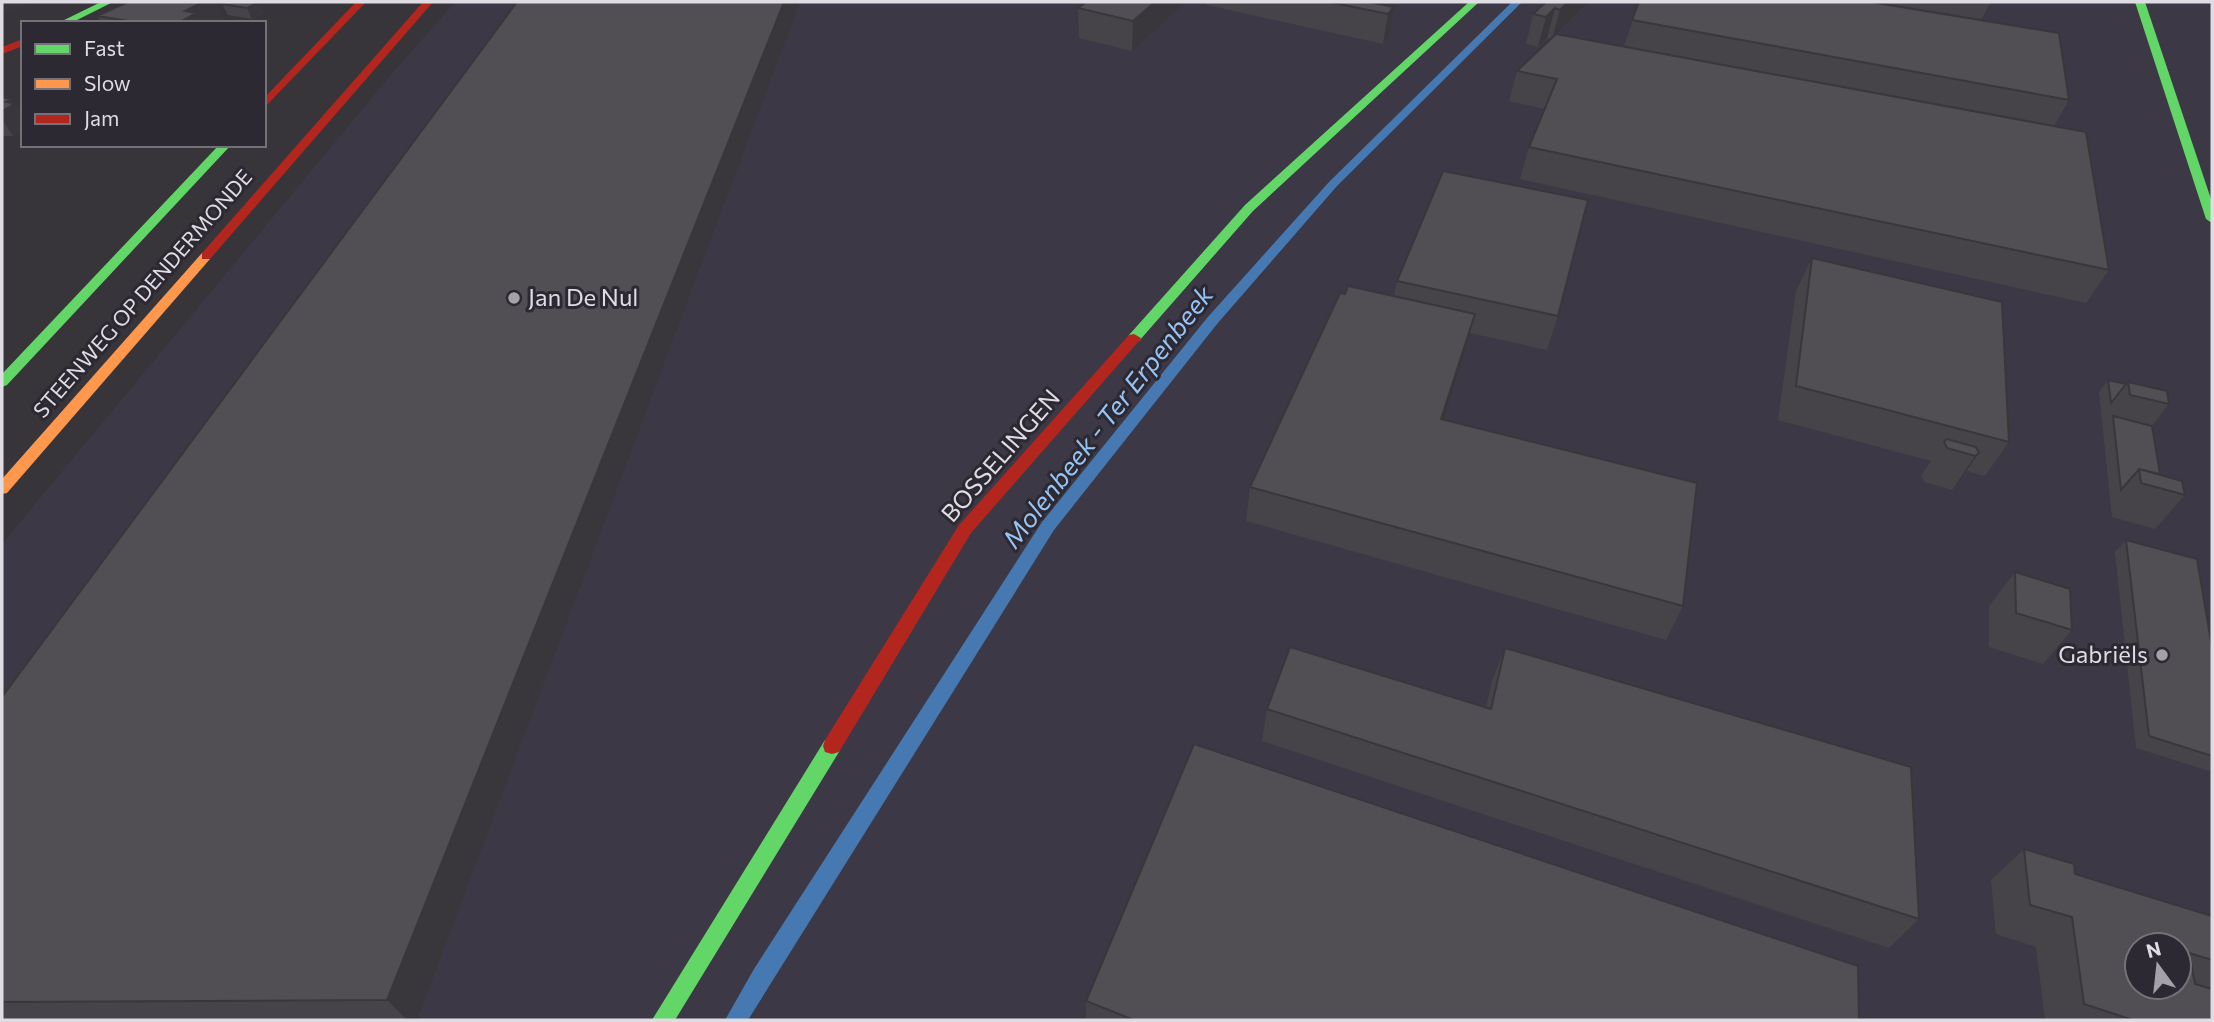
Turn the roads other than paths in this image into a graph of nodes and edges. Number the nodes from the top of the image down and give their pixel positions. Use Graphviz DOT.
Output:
graph roads {
  1 [pos="108,2"];
  2 [pos="361,2"];
  3 [pos="428,2"];
  4 [pos="1474,2"];
  5 [pos="2140,2"];
  6 [pos="67,21"];
  7 [pos="21,43"];
  8 [pos="2,51"];
  9 [pos="266,102"];
  10 [pos="224,147"];
  11 [pos="2212,219"];
  12 [pos="2,382"];
  13 [pos="2,489"];
  14 [pos="663,1020"];
  1 -- 6 [label="street"];
  2 -- 9 [label="street"];
  3 -- 13 [label="street, STEENWEG OP DENDERMONDE"];
  4 -- 14 [label="street, BOSSELINGEN"];
  5 -- 11 [label="street"];
  7 -- 8 [label="street"];
  10 -- 12 [label="street, STEENWEG OP DENDERMONDE"];
}
